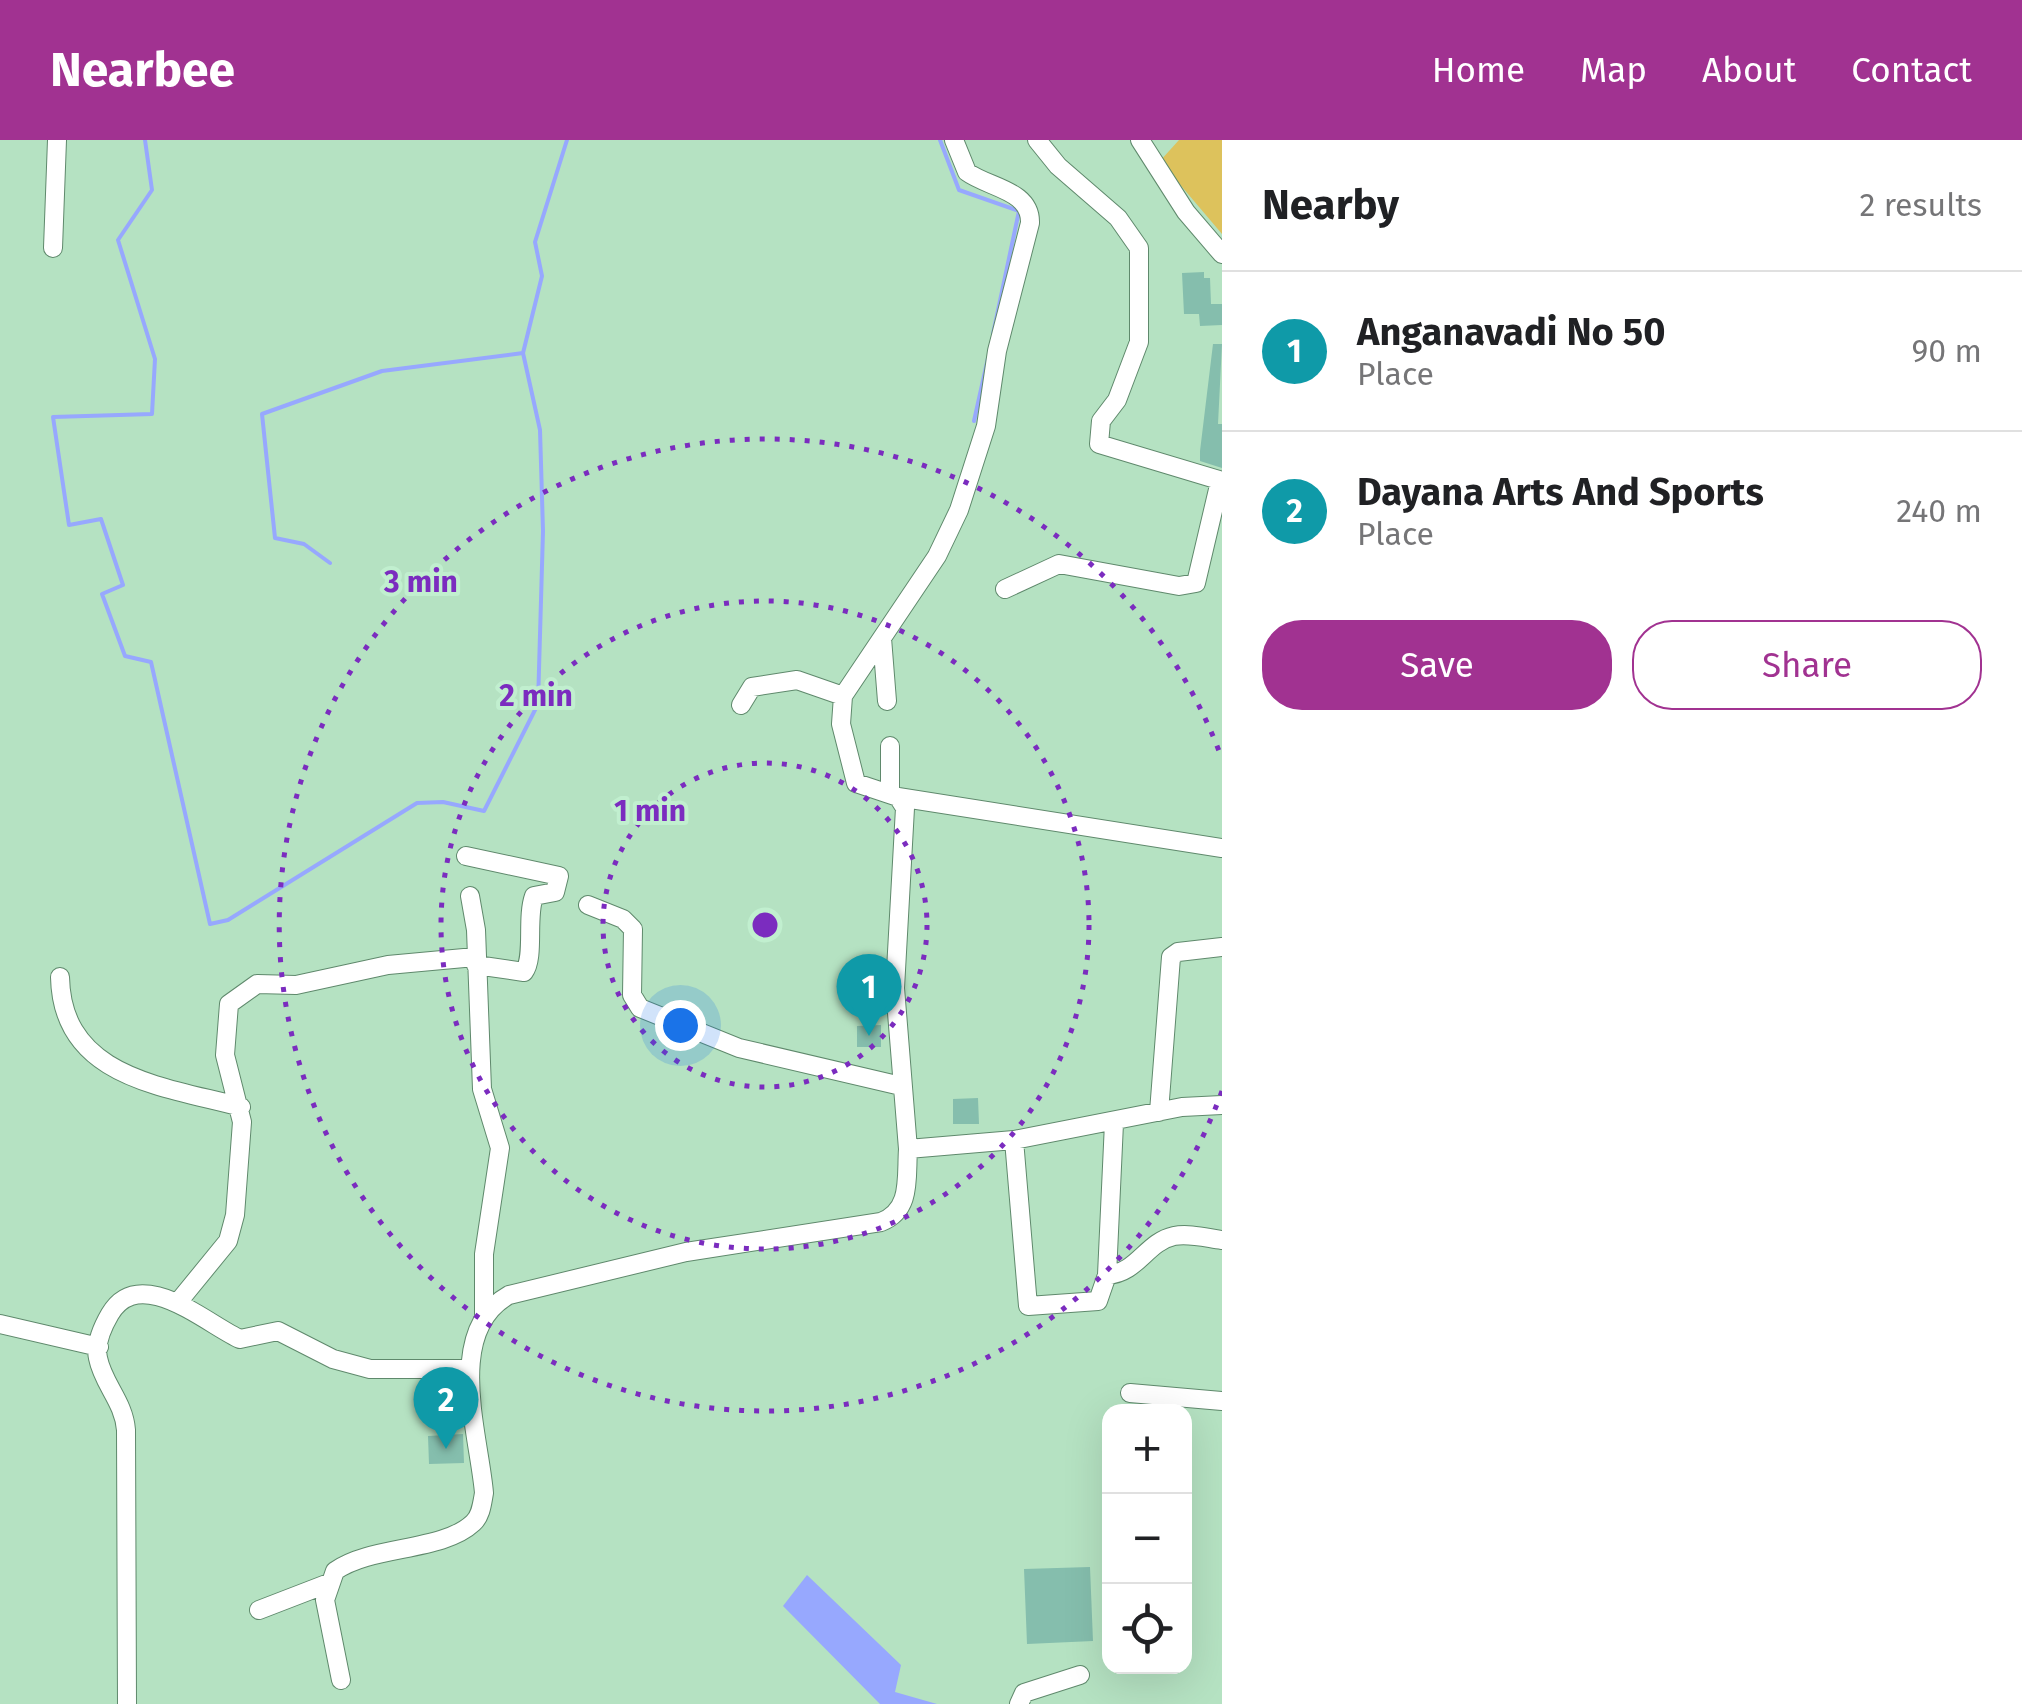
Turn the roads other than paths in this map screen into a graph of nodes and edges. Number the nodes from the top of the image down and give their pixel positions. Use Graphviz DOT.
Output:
graph roads {
  1 [pos="57,140"];
  2 [pos="954,140"];
  3 [pos="1037,140"];
  4 [pos="1148,143"];
  5 [pos="52,248"];
  6 [pos="1222,254"];
  7 [pos="1221,481"];
  8 [pos="1006,588"];
  9 [pos="882,638"];
  10 [pos="843,696"];
  11 [pos="887,701"];
  12 [pos="741,704"];
  13 [pos="890,746"];
  14 [pos="894,795"];
  15 [pos="1222,848"];
  16 [pos="466,856"];
  17 [pos="470,896"];
  18 [pos="588,905"];
  19 [pos="1222,947"];
  20 [pos="475,961"];
  21 [pos="60,977"];
  22 [pos="901,1086"];
  23 [pos="241,1106"];
  24 [pos="1222,1106"];
  25 [pos="1159,1112"];
  26 [pos="1114,1123"];
  27 [pos="1014,1140"];
  28 [pos="908,1149"];
  29 [pos="1222,1240"];
  30 [pos="1107,1275"];
  31 [pos="179,1301"];
  32 [pos="484,1314"];
  33 [pos="0,1324"];
  34 [pos="99,1347"];
  35 [pos="470,1369"];
  36 [pos="1130,1394"];
  37 [pos="1222,1401"];
  38 [pos="329,1583"];
  39 [pos="259,1610"];
  40 [pos="1080,1675"];
  41 [pos="341,1680"];
  42 [pos="127,1704"];
  43 [pos="1018,1704"];
  1 -- 5 [label="street"];
  2 -- 9 [label="street"];
  3 -- 7 [label="street"];
  4 -- 6 [label="street"];
  7 -- 8 [label="street"];
  9 -- 10 [label="street"];
  9 -- 11 [label="street"];
  10 -- 12 [label="street"];
  10 -- 14 [label="street"];
  13 -- 14 [label="street"];
  14 -- 15 [label="street"];
  14 -- 22 [label="street"];
  16 -- 20 [label="street"];
  17 -- 20 [label="street"];
  18 -- 22 [label="street"];
  19 -- 25 [label="street"];
  20 -- 23 [label="street"];
  20 -- 32 [label="street"];
  21 -- 23 [label="street"];
  22 -- 28 [label="street"];
  23 -- 31 [label="street"];
  24 -- 25 [label="street"];
  25 -- 26 [label="street"];
  26 -- 27 [label="street"];
  26 -- 30 [label="street"];
  27 -- 28 [label="street"];
  27 -- 30 [label="street"];
  28 -- 32 [label="street"];
  29 -- 30 [label="street"];
  31 -- 34 [label="street"];
  31 -- 35 [label="street"];
  32 -- 35 [label="street"];
  33 -- 34 [label="street"];
  34 -- 42 [label="street"];
  35 -- 38 [label="street"];
  36 -- 37 [label="street"];
  38 -- 39 [label="street"];
  38 -- 41 [label="street"];
  40 -- 43 [label="street"];
}
